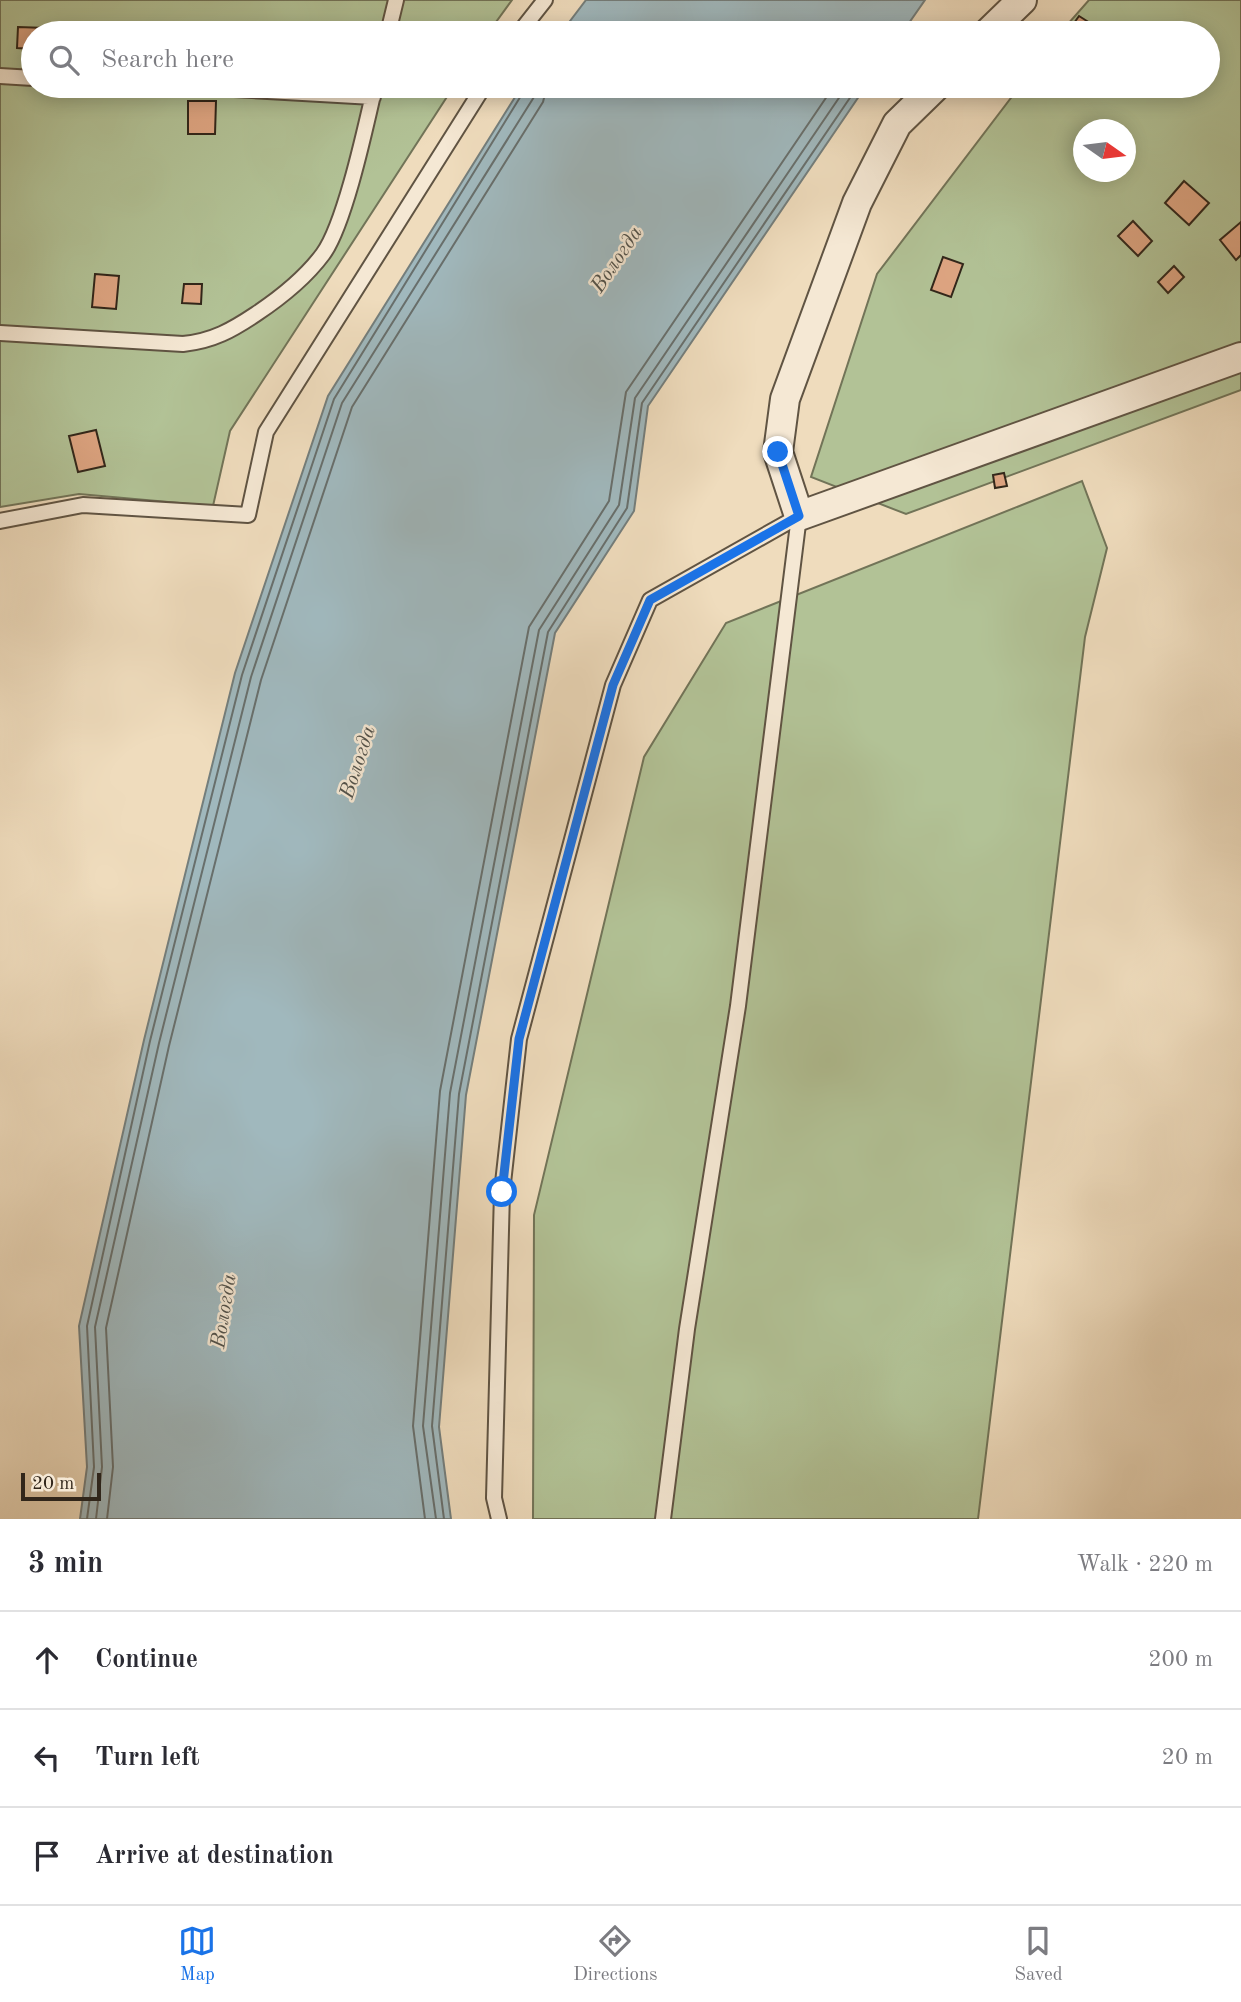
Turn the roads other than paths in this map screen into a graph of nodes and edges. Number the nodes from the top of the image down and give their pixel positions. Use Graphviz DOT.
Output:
graph roads {
  1 [pos="396,0"];
  2 [pos="545,0"];
  3 [pos="1022,0"];
  4 [pos="391,21"];
  5 [pos="528,21"];
  6 [pos="1000,21"];
  7 [pos="0,76"];
  8 [pos="21,77"];
  9 [pos="372,98"];
  10 [pos="476,98"];
  11 [pos="924,98"];
  12 [pos="0,333"];
  13 [pos="1241,357"];
  14 [pos="799,516"];
  15 [pos="0,521"];
  16 [pos="499,1519"];
  17 [pos="663,1519"];
  1 -- 4 [label="lane"];
  2 -- 5 [label="lane"];
  3 -- 6 [label="street"];
  7 -- 8 [label="lane"];
  9 -- 12 [label="lane"];
  10 -- 15 [label="lane"];
  11 -- 14 [label="street"];
  13 -- 14 [label="street"];
  14 -- 16 [label="lane"];
  14 -- 17 [label="lane"];
}
